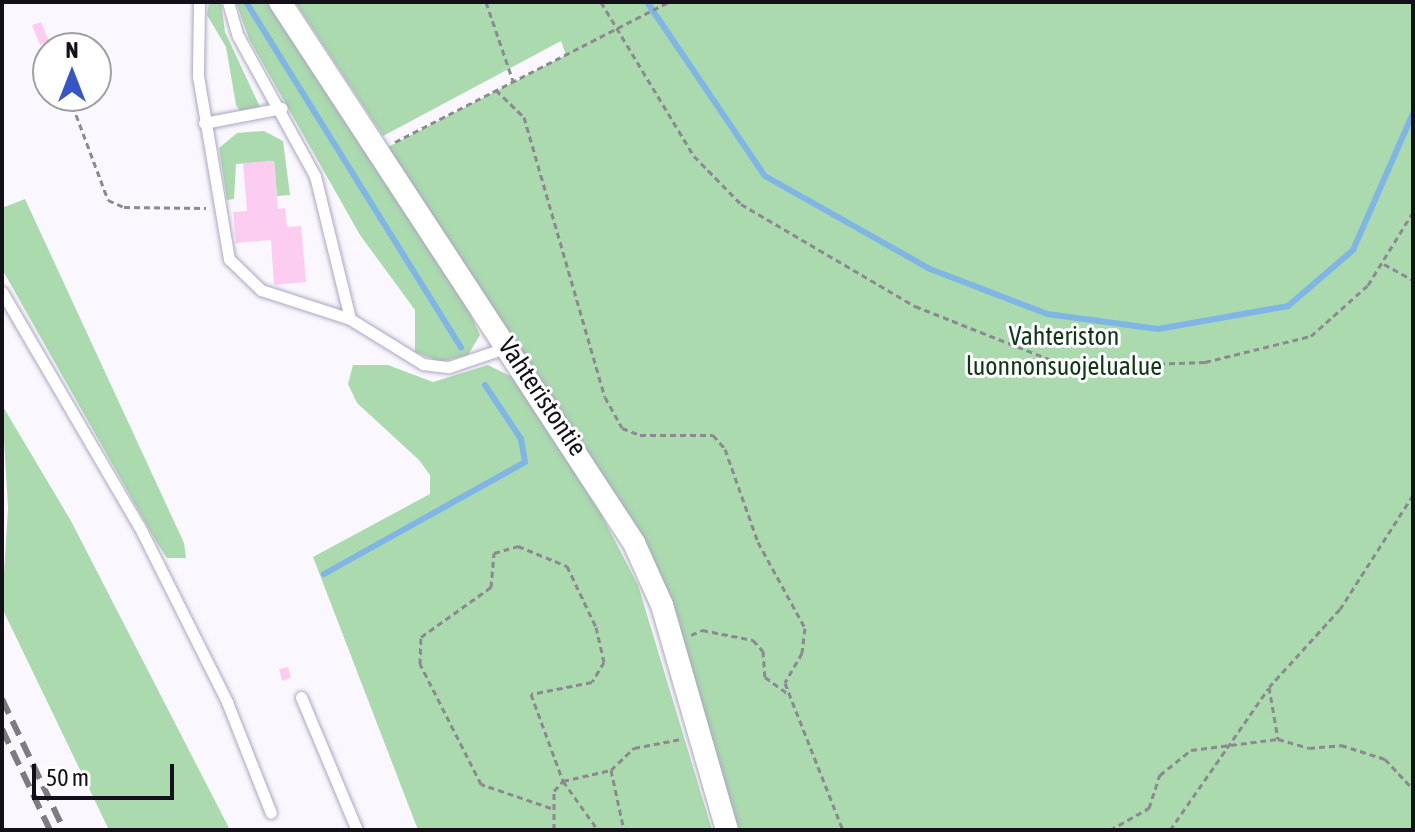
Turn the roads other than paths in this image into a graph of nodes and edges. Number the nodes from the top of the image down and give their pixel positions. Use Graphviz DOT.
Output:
graph roads {
  1 [pos="199,2"];
  2 [pos="228,2"];
  3 [pos="280,2"];
  4 [pos="282,108"];
  5 [pos="204,123"];
  6 [pos="2,292"];
  7 [pos="350,319"];
  8 [pos="508,347"];
  9 [pos="301,697"];
  10 [pos="271,813"];
  11 [pos="357,830"];
  12 [pos="727,830"];
  1 -- 5 [label="lane"];
  2 -- 4 [label="lane"];
  3 -- 8 [label="street, Vahteristontie"];
  4 -- 5 [label="lane"];
  4 -- 7 [label="lane"];
  5 -- 7 [label="lane"];
  6 -- 10 [label="lane"];
  7 -- 8 [label="lane"];
  8 -- 12 [label="street, Vahteristontie"];
  9 -- 11 [label="lane"];
}
